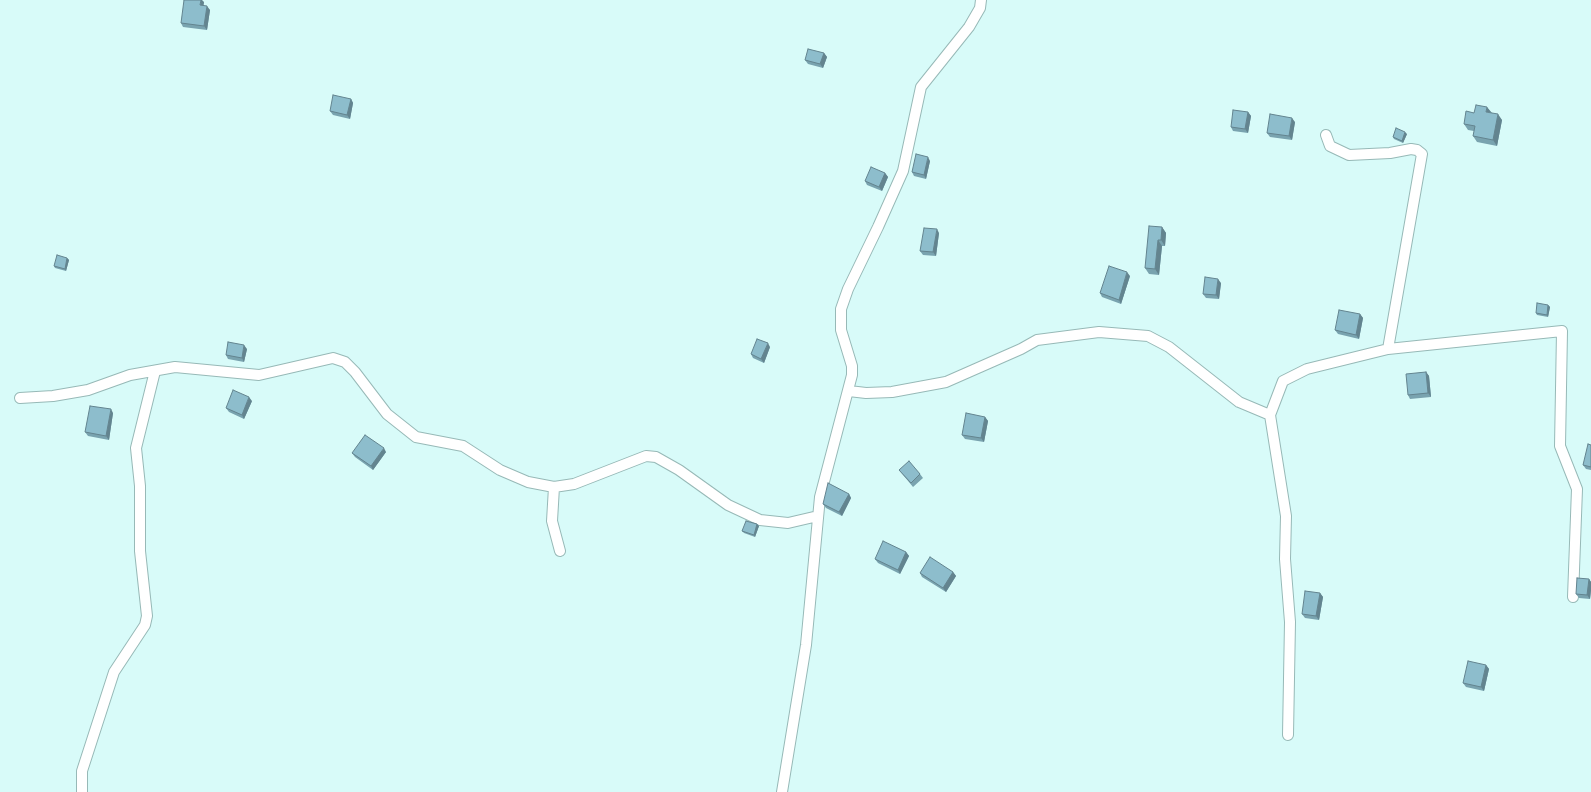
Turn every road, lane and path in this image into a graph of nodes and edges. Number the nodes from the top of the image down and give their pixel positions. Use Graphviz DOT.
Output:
graph roads {
  1 [pos="981,0"];
  2 [pos="1326,135"];
  3 [pos="1388,349"];
  4 [pos="155,371"];
  5 [pos="849,392"];
  6 [pos="20,398"];
  7 [pos="1270,415"];
  8 [pos="554,487"];
  9 [pos="818,516"];
  10 [pos="560,551"];
  11 [pos="1573,597"];
  12 [pos="1288,735"];
  13 [pos="82,792"];
  14 [pos="782,792"];
  1 -- 5 [label="street"];
  2 -- 3 [label="street"];
  3 -- 7 [label="street"];
  3 -- 11 [label="street"];
  4 -- 6 [label="street"];
  4 -- 8 [label="street"];
  4 -- 13 [label="street"];
  5 -- 7 [label="street"];
  5 -- 9 [label="street"];
  7 -- 12 [label="street"];
  8 -- 9 [label="street"];
  8 -- 10 [label="street"];
  9 -- 14 [label="street"];
}
